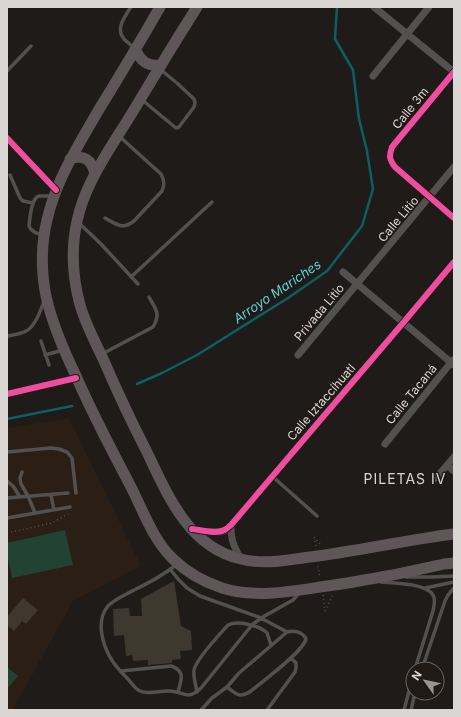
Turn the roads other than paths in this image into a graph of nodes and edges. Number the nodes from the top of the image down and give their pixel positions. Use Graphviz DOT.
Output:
graph roads {
  1 [pos="131,7"];
  2 [pos="160,7"];
  3 [pos="197,7"];
  4 [pos="374,7"];
  5 [pos="429,7"];
  6 [pos="407,34"];
  7 [pos="31,46"];
  8 [pos="136,49"];
  9 [pos="160,67"];
  10 [pos="7,71"];
  11 [pos="454,72"];
  12 [pos="373,76"];
  13 [pos="140,98"];
  14 [pos="119,135"];
  15 [pos="7,138"];
  16 [pos="70,159"];
  17 [pos="454,168"];
  18 [pos="95,174"];
  19 [pos="10,175"];
  20 [pos="55,193"];
  21 [pos="430,197"];
  22 [pos="212,202"];
  23 [pos="33,203"];
  24 [pos="105,218"];
  25 [pos="454,218"];
  26 [pos="77,221"];
  27 [pos="44,236"];
  28 [pos="454,262"];
  29 [pos="343,272"];
  30 [pos="131,276"];
  31 [pos="138,284"];
  32 [pos="358,284"];
  33 [pos="46,296"];
  34 [pos="149,297"];
  35 [pos="403,323"];
  36 [pos="7,336"];
  37 [pos="41,341"];
  38 [pos="64,350"];
  39 [pos="46,355"];
  40 [pos="101,355"];
  41 [pos="298,355"];
  42 [pos="453,362"];
  43 [pos="48,365"];
  44 [pos="76,378"];
  45 [pos="7,394"];
  46 [pos="385,444"];
  47 [pos="7,452"];
  48 [pos="454,457"];
  49 [pos="447,465"];
  50 [pos="454,471"];
  51 [pos="22,472"];
  52 [pos="272,476"];
  53 [pos="436,478"];
  54 [pos="7,481"];
  55 [pos="68,493"];
  56 [pos="76,493"];
  57 [pos="51,494"];
  58 [pos="28,496"];
  59 [pos="20,497"];
  60 [pos="7,498"];
  61 [pos="70,507"];
  62 [pos="54,510"];
  63 [pos="35,513"];
  64 [pos="317,516"];
  65 [pos="7,518"];
  66 [pos="231,525"];
  67 [pos="192,529"];
  68 [pos="454,534"];
  69 [pos="241,559"];
  70 [pos="454,563"];
  71 [pos="174,566"];
  72 [pos="389,576"];
  73 [pos="454,576"];
  74 [pos="362,581"];
  75 [pos="454,582"];
  76 [pos="424,588"];
  77 [pos="454,588"];
  78 [pos="302,589"];
  79 [pos="261,618"];
  80 [pos="252,625"];
  81 [pos="287,632"];
  82 [pos="271,645"];
  83 [pos="291,658"];
  84 [pos="417,661"];
  85 [pos="425,661"];
  86 [pos="121,671"];
  87 [pos="226,687"];
  88 [pos="178,692"];
  89 [pos="197,692"];
  90 [pos="201,710"];
  91 [pos="267,710"];
  1 -- 8 [label="lane"];
  2 -- 8 [label="main road"];
  3 -- 9 [label="main road"];
  4 -- 6 [label="street"];
  5 -- 6 [label="street"];
  6 -- 11 [label="street"];
  6 -- 12 [label="street"];
  7 -- 10 [label="lane"];
  8 -- 9 [label="main road"];
  8 -- 16 [label="main road"];
  9 -- 13 [label="main road"];
  9 -- 13 [label="lane"];
  11 -- 21 [label="street, Calle 3m"];
  13 -- 14 [label="main road"];
  14 -- 18 [label="main road"];
  14 -- 24 [label="lane"];
  15 -- 20 [label="street"];
  16 -- 18 [label="main road"];
  16 -- 20 [label="main road"];
  17 -- 21 [label="street, Calle Litio"];
  18 -- 26 [label="main road"];
  19 -- 23 [label="lane"];
  20 -- 23 [label="lane"];
  20 -- 27 [label="main road"];
  21 -- 25 [label="street"];
  21 -- 32 [label="street, Calle Litio"];
  22 -- 30 [label="lane"];
  23 -- 27 [label="lane"];
  26 -- 30 [label="lane"];
  26 -- 40 [label="main road"];
  27 -- 33 [label="main road"];
  28 -- 35 [label="street, Calle Iztaccíhuatl"];
  29 -- 32 [label="street"];
  30 -- 31 [label="lane"];
  32 -- 35 [label="street"];
  32 -- 41 [label="street, Privada Litio"];
  33 -- 36 [label="lane"];
  33 -- 38 [label="main road"];
  34 -- 40 [label="lane"];
  35 -- 42 [label="street"];
  35 -- 52 [label="street, Calle Iztaccíhuatl"];
  37 -- 39 [label="lane"];
  38 -- 39 [label="lane"];
  38 -- 44 [label="main road"];
  39 -- 43 [label="lane"];
  40 -- 67 [label="main road"];
  42 -- 46 [label="street, Calle Tacaná"];
  44 -- 45 [label="street"];
  44 -- 71 [label="main road"];
  47 -- 56 [label="lane"];
  48 -- 49 [label="street"];
  49 -- 50 [label="street"];
  49 -- 53 [label="street"];
  51 -- 58 [label="lane"];
  52 -- 64 [label="lane"];
  52 -- 66 [label="street, Calle Iztaccíhuatl"];
  54 -- 59 [label="lane"];
  55 -- 57 [label="lane"];
  57 -- 58 [label="lane"];
  57 -- 62 [label="lane"];
  58 -- 59 [label="lane"];
  58 -- 63 [label="lane"];
  59 -- 60 [label="lane"];
  61 -- 62 [label="lane"];
  62 -- 63 [label="lane"];
  63 -- 65 [label="lane"];
  66 -- 67 [label="street, Calle Iztaccíhuatl"];
  66 -- 69 [label="street"];
  67 -- 69 [label="main road"];
  68 -- 69 [label="main road"];
  70 -- 72 [label="main road"];
  71 -- 78 [label="main road"];
  71 -- 79 [label="lane"];
  71 -- 86 [label="lane"];
  72 -- 73 [label="lane"];
  72 -- 74 [label="main road"];
  74 -- 76 [label="lane"];
  74 -- 78 [label="main road"];
  75 -- 76 [label="lane"];
  76 -- 84 [label="lane"];
  77 -- 85 [label="lane"];
  78 -- 79 [label="lane"];
  79 -- 80 [label="lane"];
  79 -- 81 [label="lane"];
  80 -- 82 [label="lane"];
  80 -- 89 [label="lane"];
  80 -- 89 [label="lane"];
  81 -- 82 [label="lane"];
  81 -- 83 [label="lane"];
  82 -- 87 [label="lane"];
  83 -- 87 [label="lane"];
  83 -- 91 [label="lane"];
  86 -- 88 [label="lane"];
  86 -- 88 [label="lane"];
  87 -- 90 [label="lane"];
  88 -- 89 [label="lane"];
}
